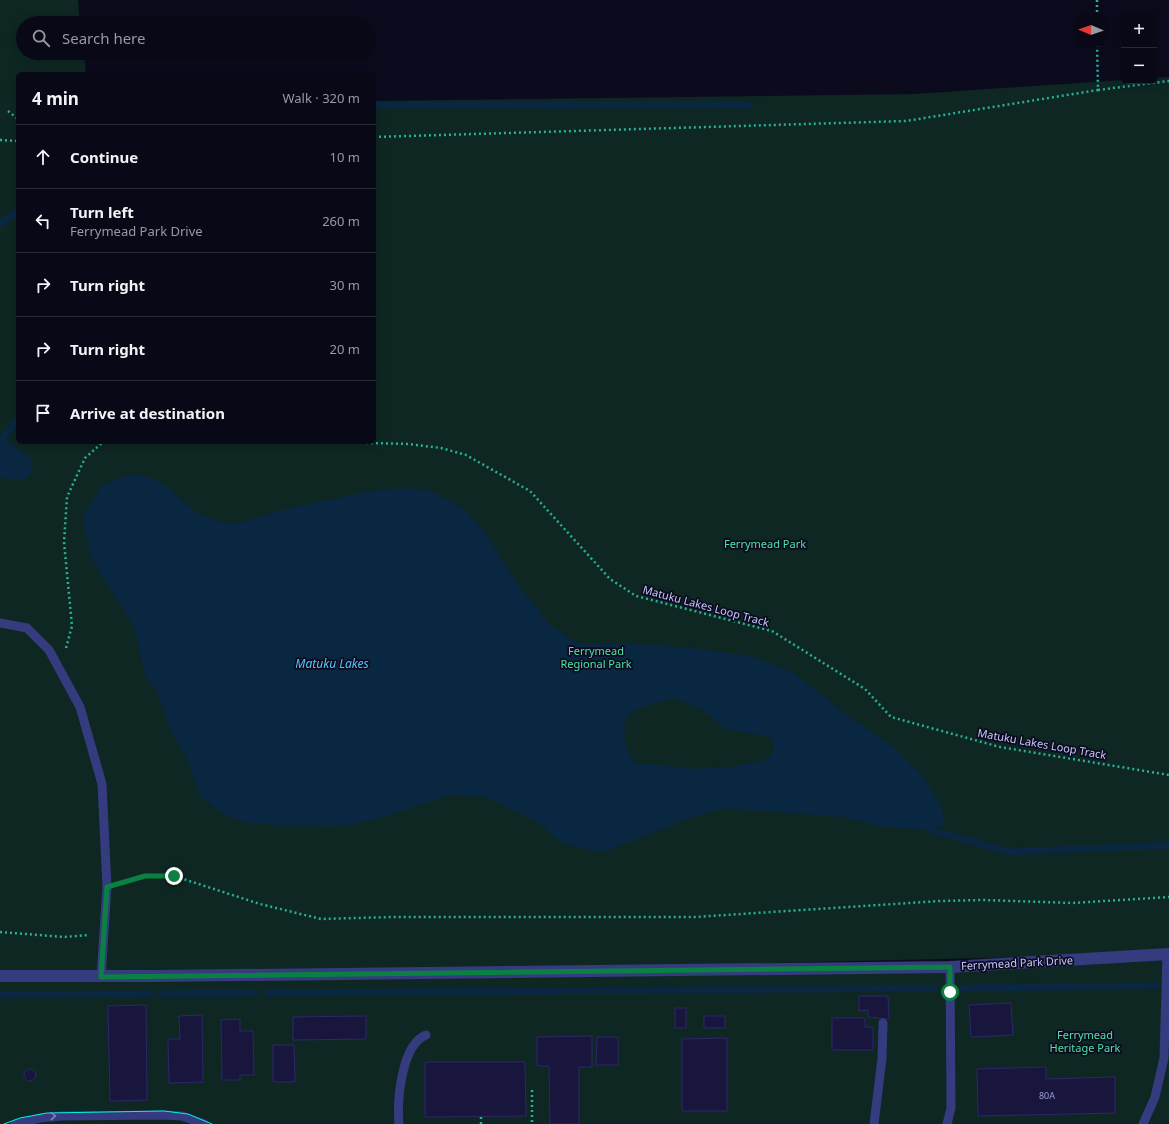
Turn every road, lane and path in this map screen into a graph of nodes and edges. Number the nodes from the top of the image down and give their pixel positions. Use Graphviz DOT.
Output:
graph roads {
  1 [pos="1096,0"];
  2 [pos="1097,12"];
  3 [pos="1097,48"];
  4 [pos="1169,81"];
  5 [pos="1098,90"];
  6 [pos="8,111"];
  7 [pos="16,117"];
  8 [pos="376,137"];
  9 [pos="0,140"];
  10 [pos="16,141"];
  11 [pos="101,444"];
  12 [pos="376,444"];
  13 [pos="0,623"];
  14 [pos="60,670"];
  15 [pos="1169,775"];
  16 [pos="107,887"];
  17 [pos="1169,897"];
  18 [pos="0,932"];
  19 [pos="103,934"];
  20 [pos="1168,954"];
  21 [pos="950,967"];
  22 [pos="0,976"];
  23 [pos="101,977"];
  24 [pos="883,1023"];
  25 [pos="426,1035"];
  26 [pos="532,1090"];
  27 [pos="481,1117"];
  28 [pos="15,1124"];
  29 [pos="204,1124"];
  30 [pos="399,1124"];
  31 [pos="481,1124"];
  32 [pos="532,1124"];
  33 [pos="874,1124"];
  34 [pos="947,1124"];
  35 [pos="1143,1124"];
  1 -- 2 [label="path"];
  3 -- 5 [label="path"];
  4 -- 5 [label="path"];
  5 -- 8 [label="path"];
  6 -- 7 [label="path"];
  9 -- 10 [label="path"];
  11 -- 14 [label="path"];
  12 -- 15 [label="path, Matuku Lakes Loop Track"];
  13 -- 14 [label="lane"];
  14 -- 16 [label="lane"];
  16 -- 17 [label="path"];
  16 -- 19 [label="lane"];
  18 -- 19 [label="path"];
  19 -- 23 [label="lane"];
  20 -- 21 [label="street, Ferrymead Park Drive"];
  20 -- 35 [label="lane"];
  21 -- 23 [label="street, Ferrymead Park Drive"];
  21 -- 34 [label="lane"];
  22 -- 23 [label="street, Ferrymead Park Drive"];
  24 -- 33 [label="lane"];
  25 -- 30 [label="lane"];
  26 -- 32 [label="path"];
  27 -- 31 [label="path"];
  28 -- 29 [label="lane, one-way"];
}
